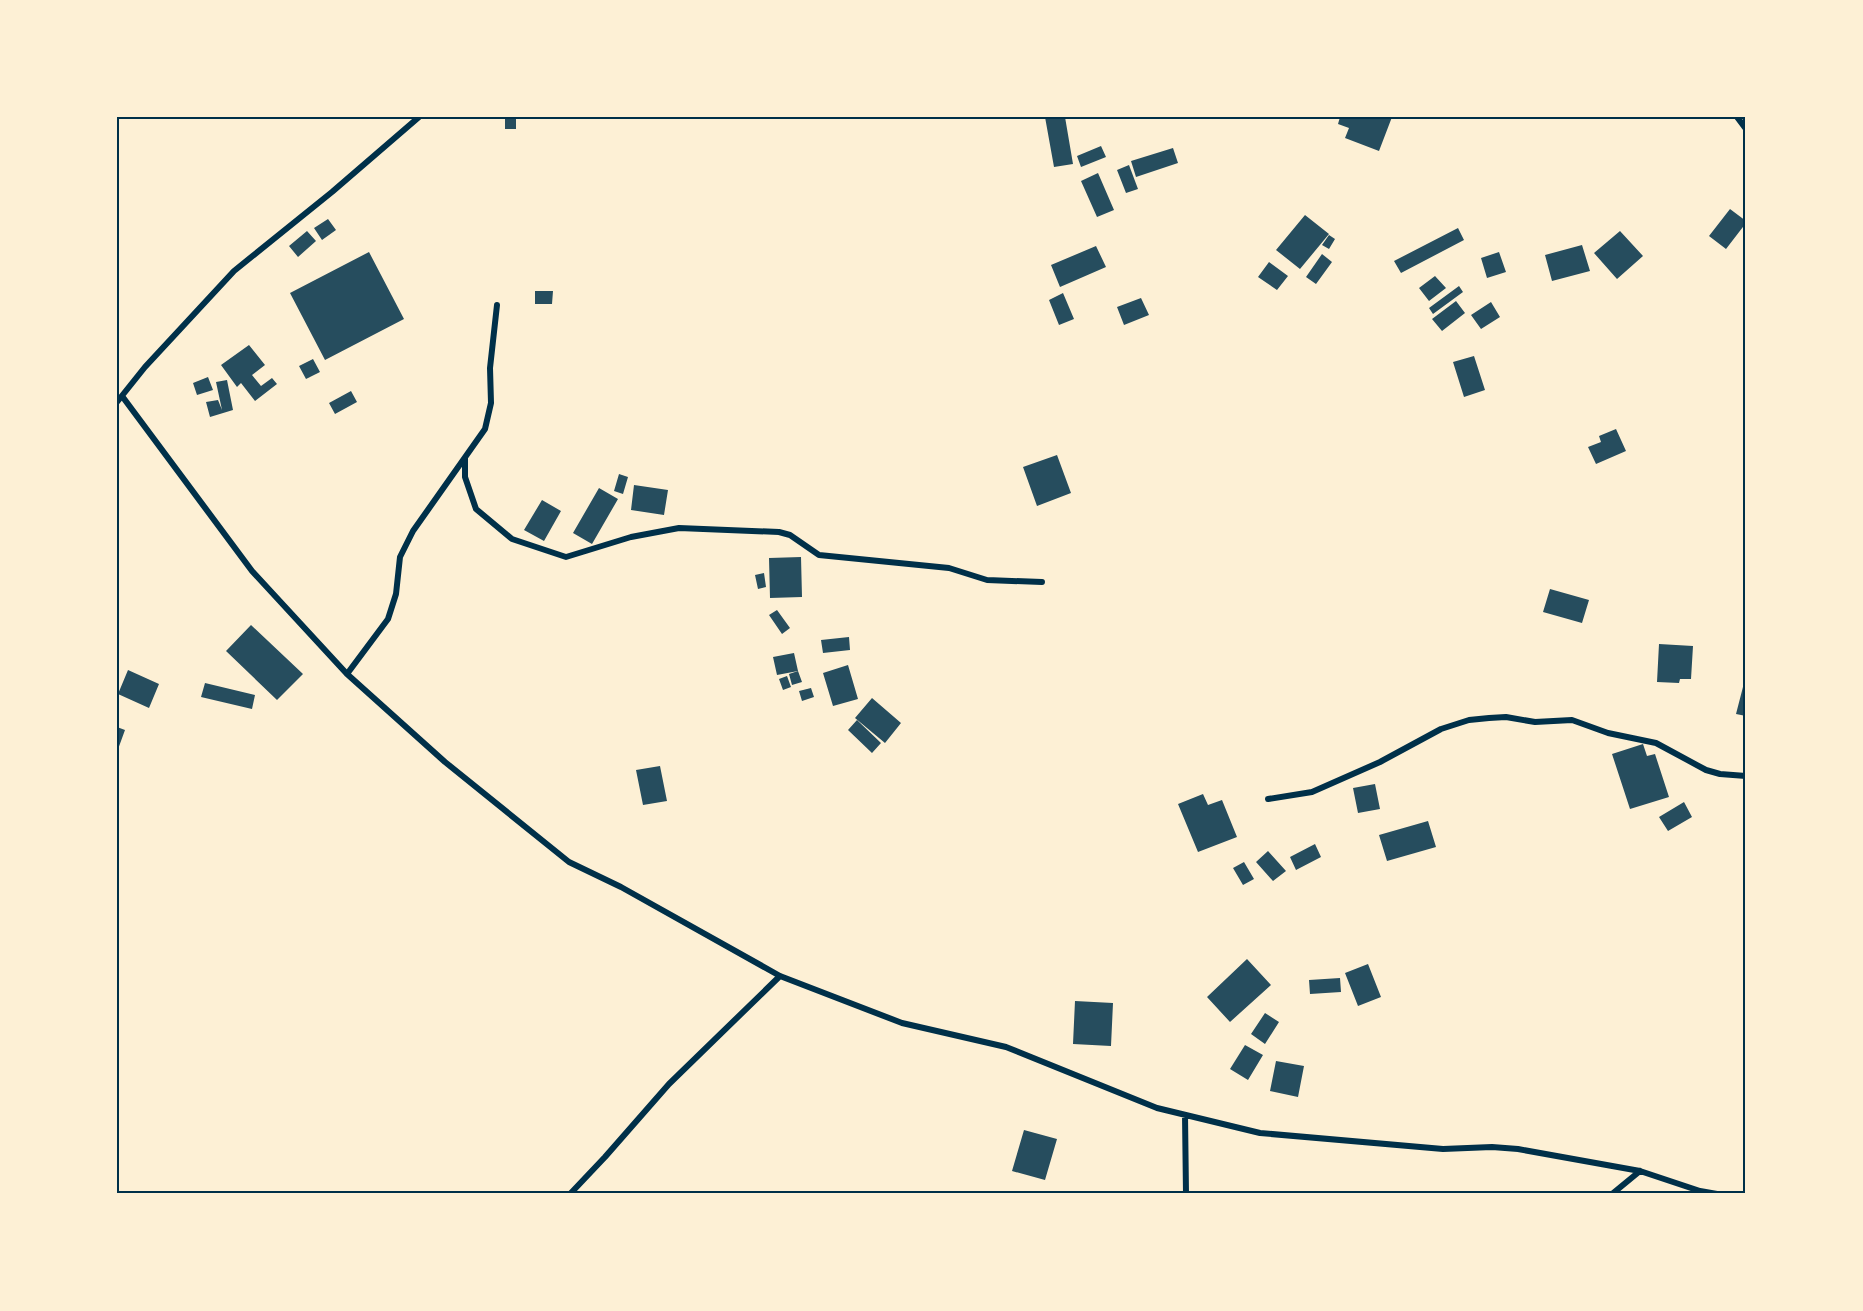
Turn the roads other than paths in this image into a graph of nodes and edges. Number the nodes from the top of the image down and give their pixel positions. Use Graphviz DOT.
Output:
graph roads {
  1 [pos="419,117"];
  2 [pos="1737,117"];
  3 [pos="1746,129"];
  4 [pos="498,305"];
  5 [pos="122,396"];
  6 [pos="117,402"];
  7 [pos="465,458"];
  8 [pos="1042,582"];
  9 [pos="347,674"];
  10 [pos="1746,776"];
  11 [pos="1268,799"];
  12 [pos="780,976"];
  13 [pos="1185,1114"];
  14 [pos="1640,1171"];
  15 [pos="570,1194"];
  16 [pos="1186,1194"];
  17 [pos="1612,1194"];
  18 [pos="1717,1194"];
  1 -- 5 [label="street"];
  2 -- 3 [label="street"];
  4 -- 7 [label="street"];
  5 -- 6 [label="street"];
  5 -- 9 [label="street"];
  7 -- 8 [label="street"];
  7 -- 9 [label="street"];
  9 -- 12 [label="street"];
  10 -- 11 [label="street"];
  12 -- 13 [label="street"];
  12 -- 15 [label="street"];
  13 -- 14 [label="street"];
  13 -- 16 [label="street"];
  14 -- 17 [label="street"];
  14 -- 18 [label="street"];
}
